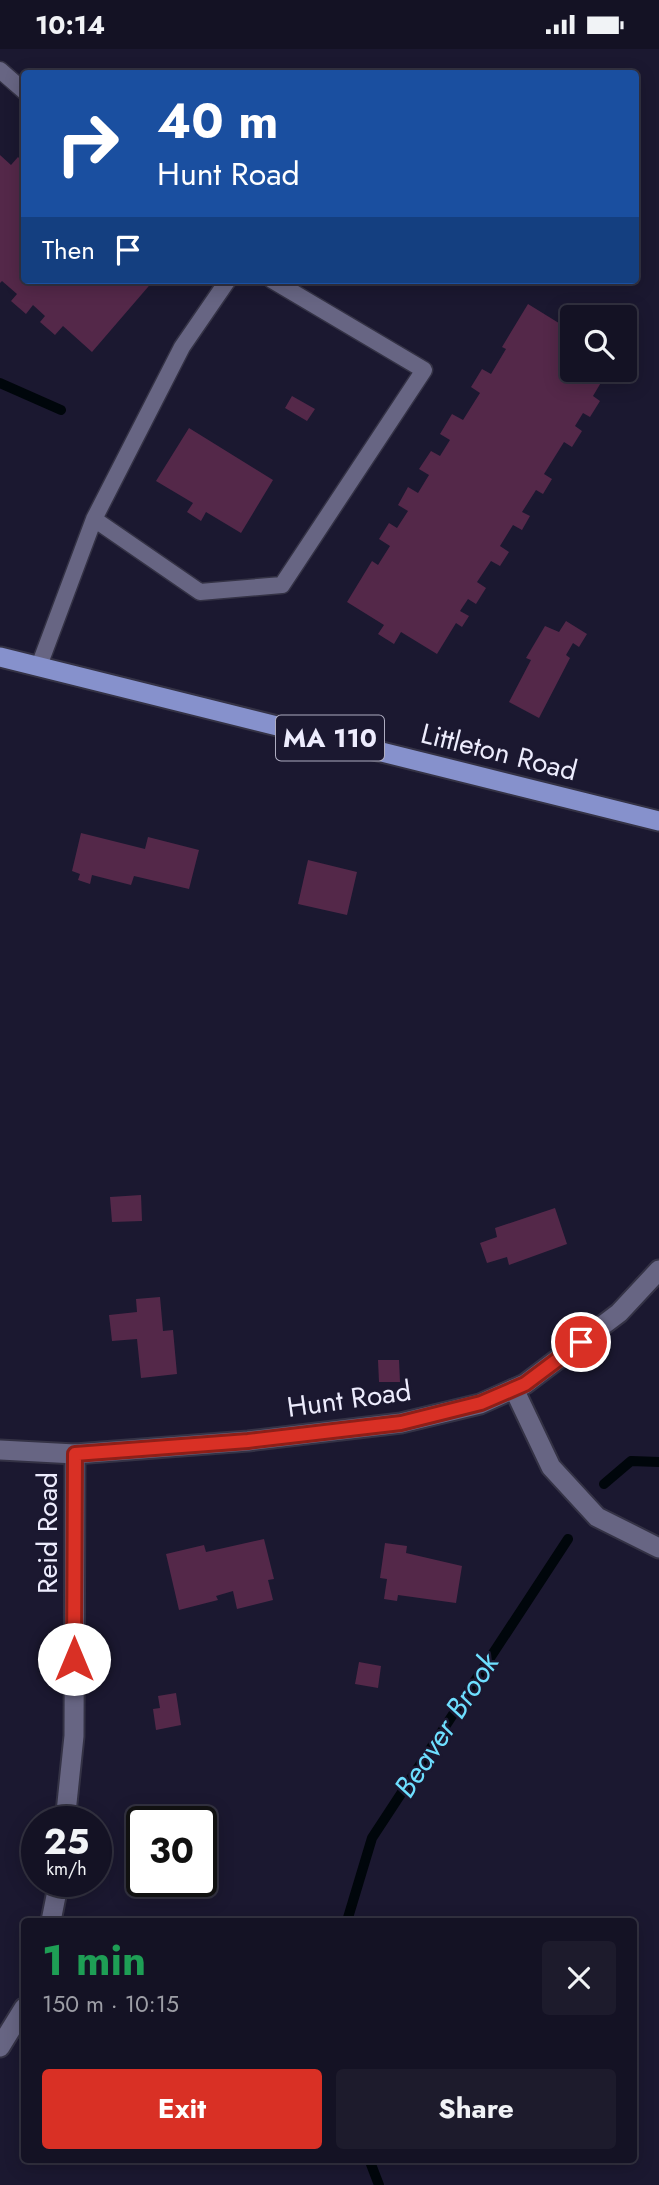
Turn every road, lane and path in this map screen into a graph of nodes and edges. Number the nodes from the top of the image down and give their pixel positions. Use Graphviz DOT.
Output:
graph roads {
  1 [pos="0,71"];
  2 [pos="21,88"];
  3 [pos="225,284"];
  4 [pos="279,284"];
  5 [pos="94,519"];
  6 [pos="0,657"];
  7 [pos="39,666"];
  8 [pos="659,821"];
  9 [pos="659,1270"];
  10 [pos="514,1389"];
  11 [pos="0,1450"];
  12 [pos="75,1454"];
  13 [pos="659,1548"];
  14 [pos="67,1806"];
  15 [pos="56,1897"];
  16 [pos="52,1918"];
  17 [pos="21,2013"];
  18 [pos="0,2047"];
  1 -- 2 [label="lane"];
  3 -- 5 [label="lane"];
  4 -- 5 [label="lane"];
  5 -- 7 [label="lane"];
  6 -- 7 [label="main road, Littleton Road / MA 110"];
  7 -- 8 [label="main road, Littleton Road / MA 110"];
  9 -- 10 [label="street, Hunt Road"];
  10 -- 12 [label="street, Hunt Road"];
  10 -- 13 [label="street"];
  11 -- 12 [label="street, Hunt Road"];
  12 -- 14 [label="street, Reid Road"];
  15 -- 16 [label="street"];
  17 -- 18 [label="street"];
}
